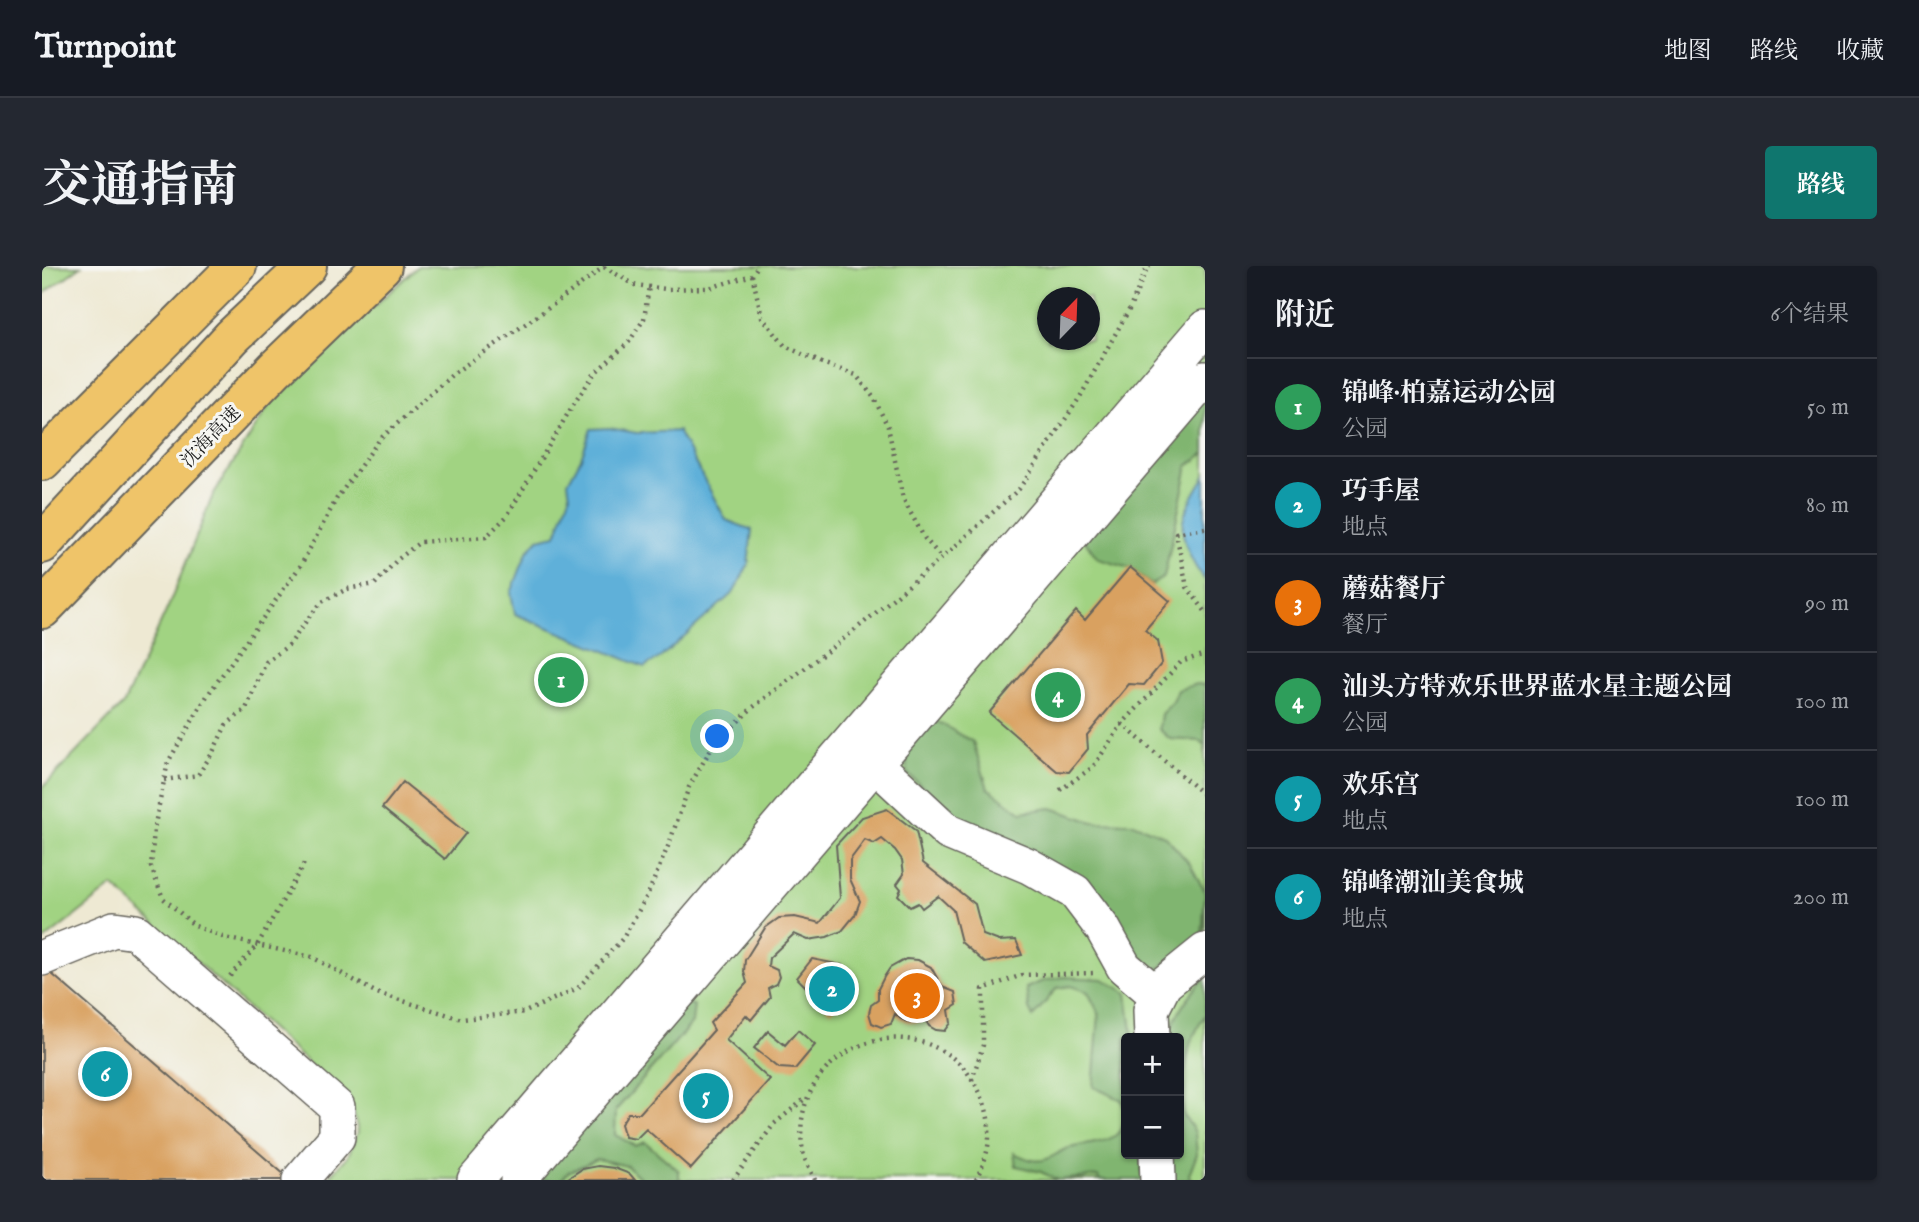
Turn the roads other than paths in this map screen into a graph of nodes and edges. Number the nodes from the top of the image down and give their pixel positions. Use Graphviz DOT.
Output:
graph roads {
  1 [pos="237,266"];
  2 [pos="307,266"];
  3 [pos="382,266"];
  4 [pos="1205,328"];
  5 [pos="1205,379"];
  6 [pos="42,461"];
  7 [pos="42,544"];
  8 [pos="42,609"];
  9 [pos="875,764"];
  10 [pos="1205,950"];
  11 [pos="42,958"];
  12 [pos="1158,996"];
  13 [pos="1152,1033"];
  14 [pos="1157,1159"];
  15 [pos="300,1180"];
  16 [pos="475,1180"];
  17 [pos="518,1180"];
  18 [pos="1158,1180"];
  1 -- 6 [label="highway"];
  2 -- 7 [label="highway"];
  3 -- 8 [label="highway, 沈海高速"];
  4 -- 16 [label="street"];
  5 -- 9 [label="street"];
  9 -- 12 [label="street"];
  9 -- 17 [label="street"];
  10 -- 12 [label="street"];
  11 -- 15 [label="street"];
  12 -- 13 [label="street"];
  14 -- 18 [label="street"];
}
